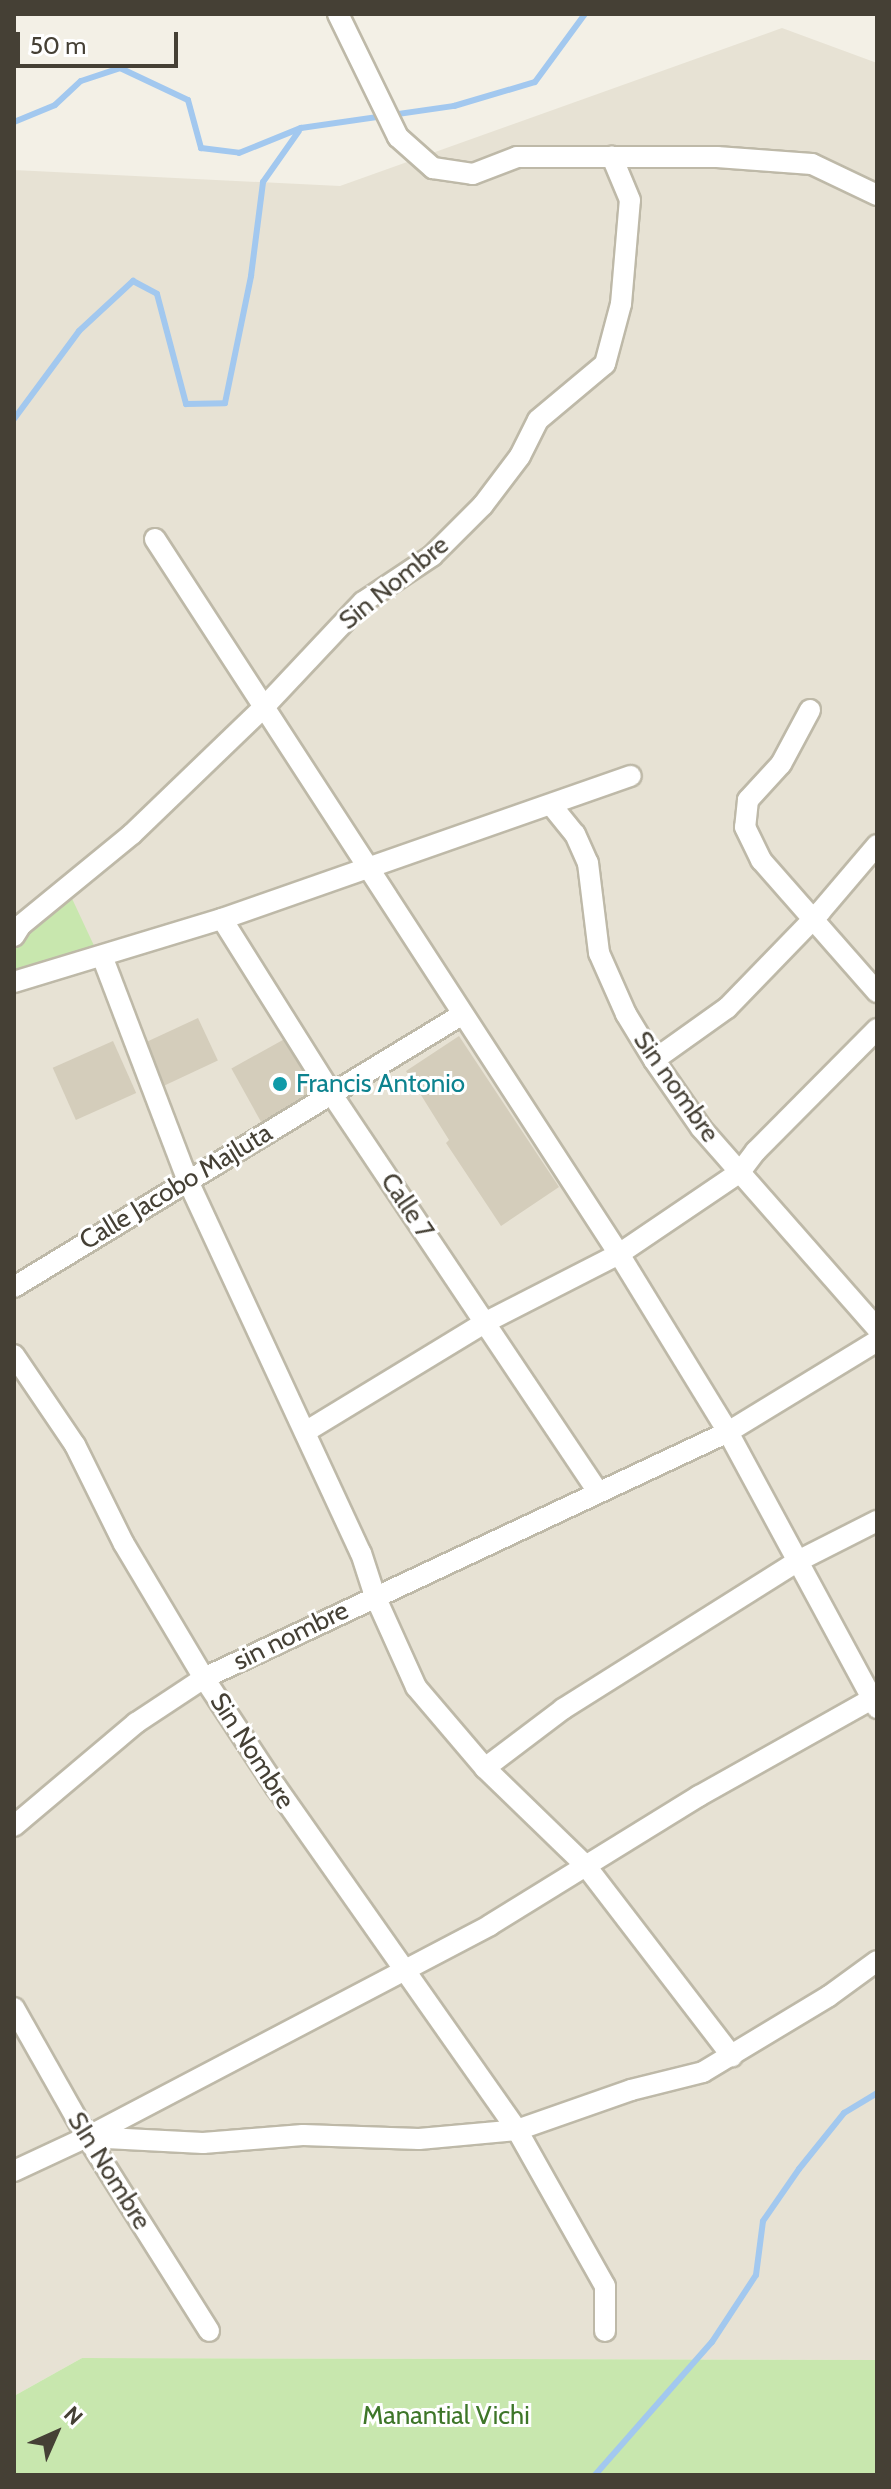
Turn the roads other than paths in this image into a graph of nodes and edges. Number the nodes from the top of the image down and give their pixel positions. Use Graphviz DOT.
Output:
graph roads {
  1 [pos="338,14"];
  2 [pos="612,157"];
  3 [pos="877,195"];
  4 [pos="155,539"];
  5 [pos="264,707"];
  6 [pos="810,710"];
  7 [pos="631,776"];
  8 [pos="552,806"];
  9 [pos="877,845"];
  10 [pos="369,867"];
  11 [pos="222,919"];
  12 [pos="813,920"];
  13 [pos="14,936"];
  14 [pos="102,956"];
  15 [pos="14,982"];
  16 [pos="877,992"];
  17 [pos="463,1014"];
  18 [pos="877,1029"];
  19 [pos="654,1060"];
  20 [pos="331,1093"];
  21 [pos="740,1172"];
  22 [pos="188,1181"];
  23 [pos="619,1254"];
  24 [pos="14,1287"];
  25 [pos="486,1322"];
  26 [pos="877,1328"];
  27 [pos="877,1341"];
  28 [pos="14,1355"];
  29 [pos="305,1432"];
  30 [pos="728,1432"];
  31 [pos="597,1491"];
  32 [pos="877,1521"];
  33 [pos="798,1561"];
  34 [pos="375,1596"];
  35 [pos="204,1678"];
  36 [pos="875,1701"];
  37 [pos="485,1768"];
  38 [pos="14,1826"];
  39 [pos="586,1866"];
  40 [pos="877,1961"];
  41 [pos="401,1969"];
  42 [pos="15,2012"];
  43 [pos="732,2056"];
  44 [pos="517,2130"];
  45 [pos="87,2137"];
  46 [pos="14,2171"];
  47 [pos="209,2331"];
  48 [pos="605,2331"];
  1 -- 2 [label="street"];
  2 -- 3 [label="street"];
  2 -- 5 [label="street, Sin Nombre"];
  4 -- 5 [label="street"];
  5 -- 10 [label="street"];
  5 -- 13 [label="street, Sin Nombre"];
  6 -- 12 [label="street"];
  7 -- 8 [label="street"];
  8 -- 10 [label="street"];
  8 -- 19 [label="street, Sin nombre"];
  9 -- 12 [label="street"];
  10 -- 11 [label="street"];
  10 -- 17 [label="street"];
  11 -- 14 [label="street"];
  11 -- 20 [label="street, Calle 7"];
  12 -- 16 [label="street"];
  12 -- 19 [label="street"];
  14 -- 15 [label="street"];
  14 -- 22 [label="street, Sin Nombre"];
  17 -- 20 [label="street, Calle Jacobo Majluta"];
  17 -- 23 [label="street"];
  18 -- 21 [label="street"];
  19 -- 21 [label="street, Sin nombre"];
  20 -- 22 [label="street, Calle Jacobo Majluta"];
  20 -- 25 [label="street, Calle 7"];
  21 -- 23 [label="street"];
  21 -- 26 [label="street, Sin nombre"];
  22 -- 24 [label="street, Calle Jacobo Majluta"];
  22 -- 29 [label="street, Sin Nombre"];
  23 -- 25 [label="street"];
  23 -- 30 [label="street"];
  25 -- 29 [label="street"];
  25 -- 31 [label="street, Calle 7"];
  27 -- 30 [label="street, sin nombre"];
  28 -- 35 [label="street, Sin Nombre"];
  29 -- 34 [label="street, Sin Nombre"];
  30 -- 31 [label="street, sin nombre"];
  30 -- 33 [label="street"];
  31 -- 34 [label="street, sin nombre"];
  32 -- 33 [label="street"];
  33 -- 36 [label="street"];
  33 -- 37 [label="street"];
  34 -- 35 [label="street, sin nombre"];
  34 -- 37 [label="street, Sin Nombre"];
  35 -- 38 [label="street, sin nombre"];
  35 -- 41 [label="street, Sin Nombre"];
  36 -- 39 [label="street"];
  37 -- 39 [label="street, Sin Nombre"];
  39 -- 41 [label="street"];
  39 -- 43 [label="street, Sin Nombre"];
  40 -- 43 [label="street, Sin Nombre"];
  41 -- 44 [label="street, Sin Nombre"];
  41 -- 45 [label="street"];
  42 -- 45 [label="street, SIn Nombre"];
  43 -- 44 [label="street, Sin Nombre"];
  44 -- 45 [label="street, Sin Nombre"];
  44 -- 48 [label="street, Sin Nombre"];
  45 -- 46 [label="street"];
  45 -- 47 [label="street, SIn Nombre"];
}
